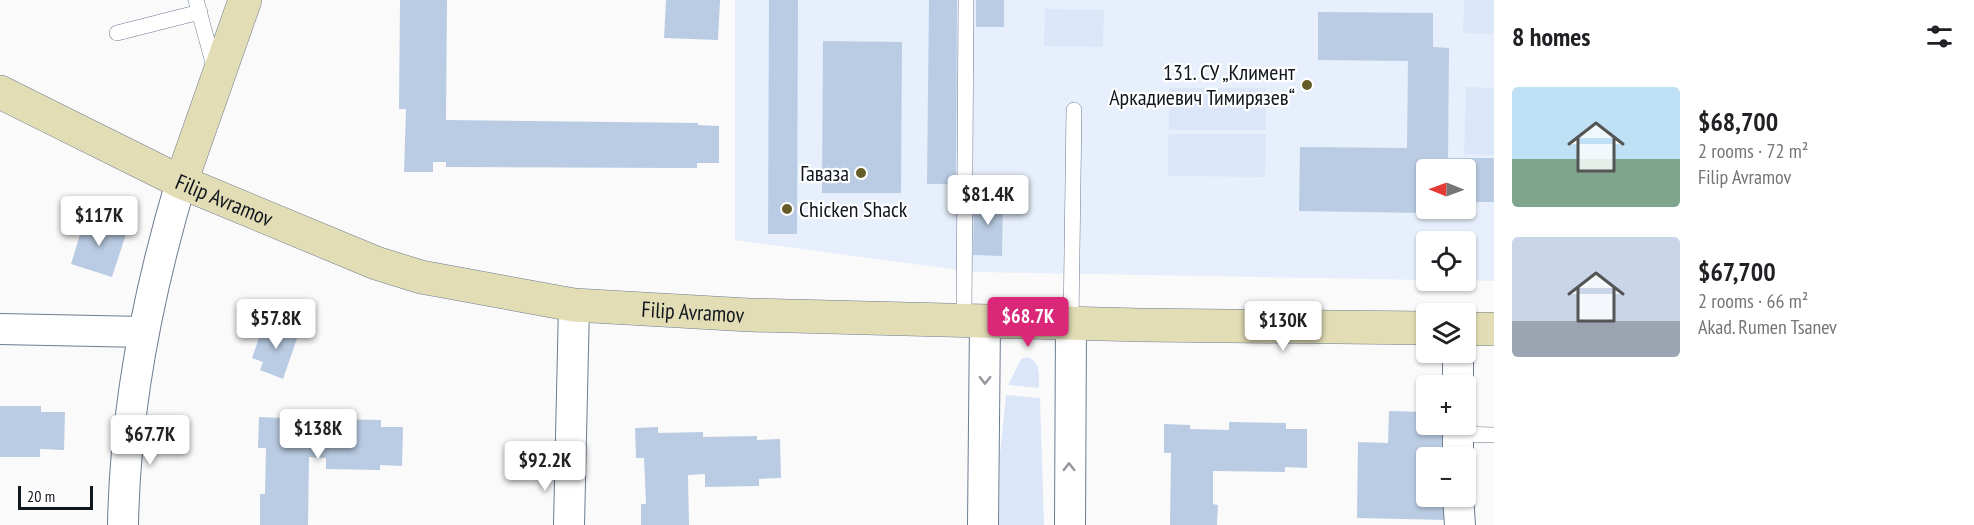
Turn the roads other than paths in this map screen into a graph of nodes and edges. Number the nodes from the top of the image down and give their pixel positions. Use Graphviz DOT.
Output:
graph roads {
  1 [pos="245,0"];
  2 [pos="966,0"];
  3 [pos="198,6"];
  4 [pos="117,33"];
  5 [pos="217,79"];
  6 [pos="0,92"];
  7 [pos="1074,110"];
  8 [pos="181,182"];
  9 [pos="573,305"];
  10 [pos="975,321"];
  11 [pos="1071,323"];
  12 [pos="1416,328"];
  13 [pos="0,329"];
  14 [pos="1476,329"];
  15 [pos="1494,329"];
  16 [pos="144,332"];
  17 [pos="1494,435"];
  18 [pos="1458,439"];
  19 [pos="1459,507"];
  20 [pos="123,525"];
  21 [pos="569,525"];
  22 [pos="983,525"];
  23 [pos="1070,525"];
  24 [pos="1460,525"];
  1 -- 5 [label="street"];
  2 -- 10 [label="lane"];
  3 -- 4 [label="lane"];
  3 -- 5 [label="lane"];
  5 -- 8 [label="street"];
  6 -- 8 [label="street, Filip Avramov"];
  7 -- 11 [label="lane"];
  8 -- 9 [label="street, Filip Avramov"];
  8 -- 16 [label="street"];
  9 -- 10 [label="street, Filip Avramov"];
  9 -- 21 [label="street"];
  10 -- 11 [label="street, Filip Avramov"];
  10 -- 22 [label="street, one-way"];
  11 -- 12 [label="street, Filip Avramov"];
  23 -- 11 [label="street, one-way"];
  13 -- 16 [label="street"];
  14 -- 15 [label="street"];
  16 -- 20 [label="street"];
  17 -- 18 [label="lane"];
  19 -- 24 [label="street"];
}
